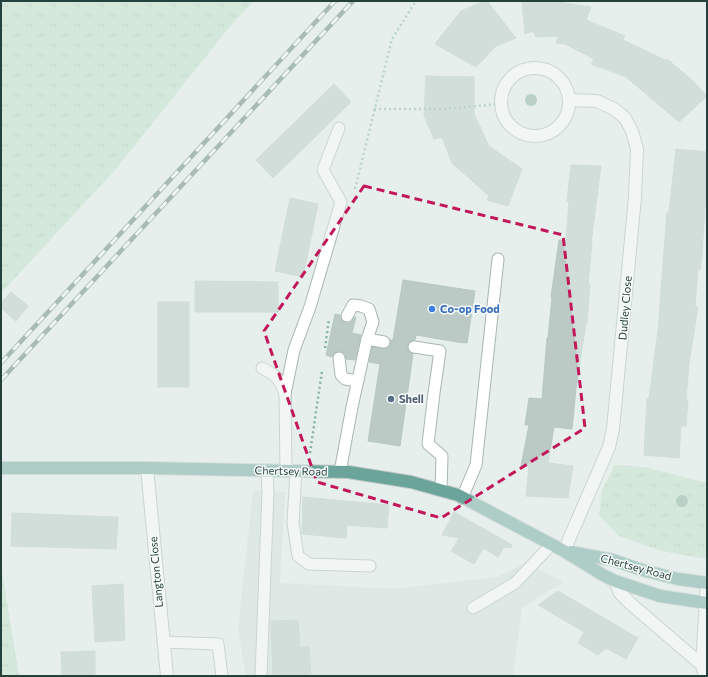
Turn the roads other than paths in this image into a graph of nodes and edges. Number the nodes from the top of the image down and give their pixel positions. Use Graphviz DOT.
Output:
graph roads {
  1 [pos="569,100"];
  2 [pos="339,128"];
  3 [pos="498,259"];
  4 [pos="347,316"];
  5 [pos="367,339"];
  6 [pos="384,342"];
  7 [pos="414,347"];
  8 [pos="339,358"];
  9 [pos="262,368"];
  10 [pos="358,381"];
  11 [pos="285,394"];
  12 [pos="1,468"];
  13 [pos="147,468"];
  14 [pos="267,470"];
  15 [pos="297,471"];
  16 [pos="340,472"];
  17 [pos="441,490"];
  18 [pos="462,498"];
  19 [pos="552,544"];
  20 [pos="564,551"];
  21 [pos="370,566"];
  22 [pos="615,581"];
  23 [pos="707,583"];
  24 [pos="706,603"];
  25 [pos="473,608"];
  26 [pos="163,642"];
  27 [pos="704,670"];
  28 [pos="167,676"];
  29 [pos="222,676"];
  30 [pos="261,676"];
  1 -- 1 [label="street"];
  1 -- 20 [label="street, Dudley Close"];
  2 -- 11 [label="lane"];
  3 -- 18 [label="lane"];
  4 -- 5 [label="lane"];
  5 -- 6 [label="lane"];
  5 -- 10 [label="lane"];
  7 -- 17 [label="lane"];
  8 -- 10 [label="lane"];
  9 -- 11 [label="lane"];
  10 -- 16 [label="lane"];
  11 -- 15 [label="lane"];
  12 -- 13 [label="main road, Chertsey Road"];
  13 -- 14 [label="main road, Chertsey Road"];
  13 -- 26 [label="street, Langton Close"];
  14 -- 15 [label="main road, Chertsey Road"];
  14 -- 30 [label="lane"];
  15 -- 16 [label="main road, Chertsey Road"];
  15 -- 21 [label="lane"];
  16 -- 17 [label="main road, Chertsey Road"];
  17 -- 18 [label="main road, Chertsey Road"];
  18 -- 19 [label="main road, Chertsey Road"];
  19 -- 20 [label="main road, Chertsey Road"];
  19 -- 25 [label="lane"];
  20 -- 22 [label="main road, Chertsey Road"];
  20 -- 23 [label="main road, Chertsey Road"];
  22 -- 24 [label="main road, Chertsey Road"];
  22 -- 27 [label="street"];
  23 -- 24 [label="street"];
  24 -- 27 [label="street"];
  26 -- 28 [label="street, Langton Close"];
  26 -- 29 [label="lane"];
}
